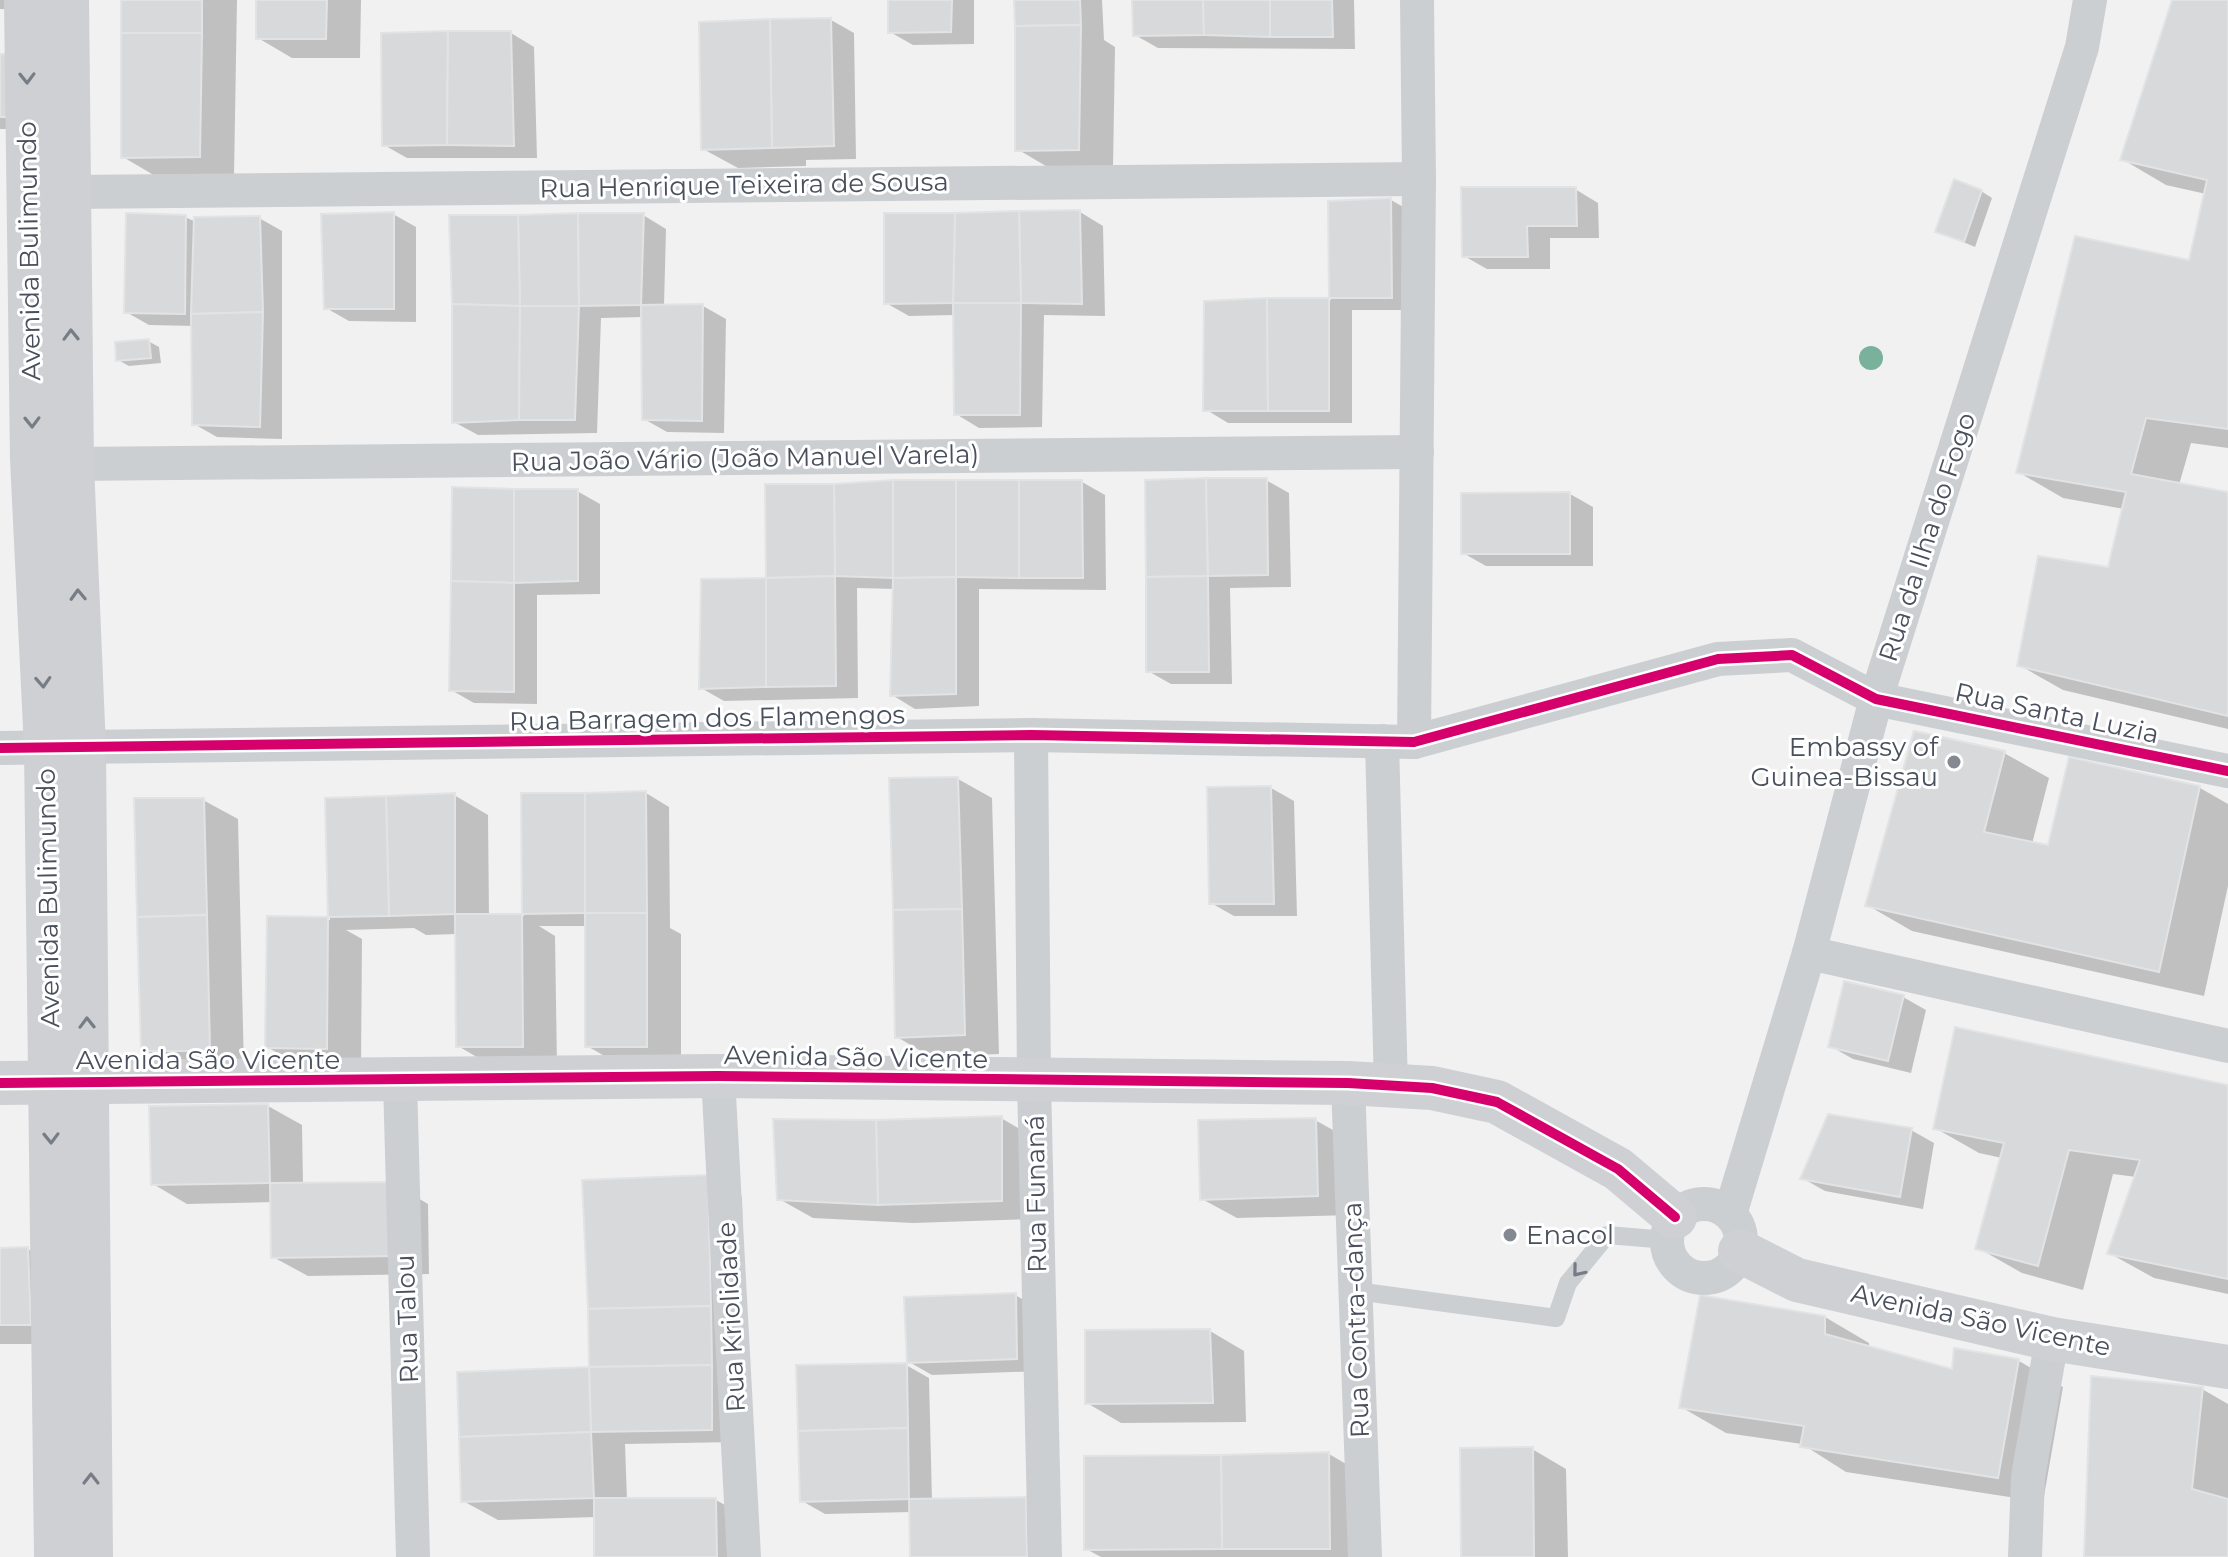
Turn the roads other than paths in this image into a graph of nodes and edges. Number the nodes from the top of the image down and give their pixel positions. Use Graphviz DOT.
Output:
graph roads {
  1 [pos="26,0"];
  2 [pos="67,0"];
  3 [pos="1417,0"];
  4 [pos="2090,0"];
  5 [pos="1419,179"];
  6 [pos="69,192"];
  7 [pos="1417,452"];
  8 [pos="72,464"];
  9 [pos="1876,699"];
  10 [pos="1031,735"];
  11 [pos="1398,741"];
  12 [pos="0,748"];
  13 [pos="65,748"];
  14 [pos="2228,771"];
  15 [pos="1809,953"];
  16 [pos="2228,1046"];
  17 [pos="718,1076"];
  18 [pos="400,1081"];
  19 [pos="1034,1081"];
  20 [pos="69,1082"];
  21 [pos="0,1083"];
  22 [pos="1348,1083"];
  23 [pos="1391,1087"];
  24 [pos="1671,1228"];
  25 [pos="1735,1233"];
  26 [pos="1356,1291"];
  27 [pos="2052,1339"];
  28 [pos="2228,1367"];
  29 [pos="56,1557"];
  30 [pos="91,1557"];
  31 [pos="413,1557"];
  32 [pos="744,1557"];
  33 [pos="1045,1557"];
  34 [pos="1365,1557"];
  35 [pos="2025,1557"];
  1 -- 13 [label="street, Avenida Bulimundo, one-way"];
  2 -- 6 [label="street, Avenida Bulimundo"];
  3 -- 5 [label="street"];
  4 -- 9 [label="street, Rua da Ilha do Fogo"];
  5 -- 6 [label="street, Rua Henrique Teixeira de Sousa"];
  5 -- 7 [label="street"];
  8 -- 6 [label="street, Avenida Bulimundo, one-way"];
  7 -- 8 [label="street, Rua João Vário (João Manuel Varela)"];
  7 -- 11 [label="street"];
  13 -- 8 [label="street, Avenida Bulimundo, one-way"];
  9 -- 11 [label="street, Rua Santa Luzia"];
  9 -- 14 [label="street, Rua Santa Luzia"];
  9 -- 15 [label="street, Rua da Ilha do Fogo"];
  10 -- 11 [label="street, Rua Barragem dos Flamengos"];
  10 -- 13 [label="street, Rua Barragem dos Flamengos"];
  10 -- 19 [label="street, Rua Funaná"];
  11 -- 23 [label="street"];
  12 -- 13 [label="street, Rua Barragem dos Flamengos"];
  13 -- 20 [label="street, Avenida Bulimundo"];
  15 -- 16 [label="street"];
  15 -- 25 [label="street, Rua da Ilha do Fogo"];
  17 -- 18 [label="street, Avenida São Vicente"];
  17 -- 19 [label="street, Avenida São Vicente"];
  17 -- 32 [label="street, Rua Kriolidade"];
  18 -- 20 [label="street, Avenida São Vicente"];
  18 -- 31 [label="street, Rua Talou"];
  19 -- 22 [label="street, Avenida São Vicente"];
  19 -- 33 [label="street, Rua Funaná"];
  20 -- 21 [label="street, Avenida São Vicente"];
  20 -- 29 [label="street, Avenida Bulimundo, one-way"];
  30 -- 20 [label="street, Avenida Bulimundo, one-way"];
  22 -- 23 [label="street, Avenida São Vicente"];
  22 -- 26 [label="street, Rua Contra-dança"];
  23 -- 24 [label="street, Avenida São Vicente"];
  24 -- 25 [label="street"];
  24 -- 25 [label="street"];
  24 -- 26 [label="lane, one-way"];
  25 -- 27 [label="street, Avenida São Vicente"];
  26 -- 34 [label="street, Rua Contra-dança"];
  27 -- 28 [label="street, Avenida São Vicente"];
  27 -- 35 [label="street"];
}
